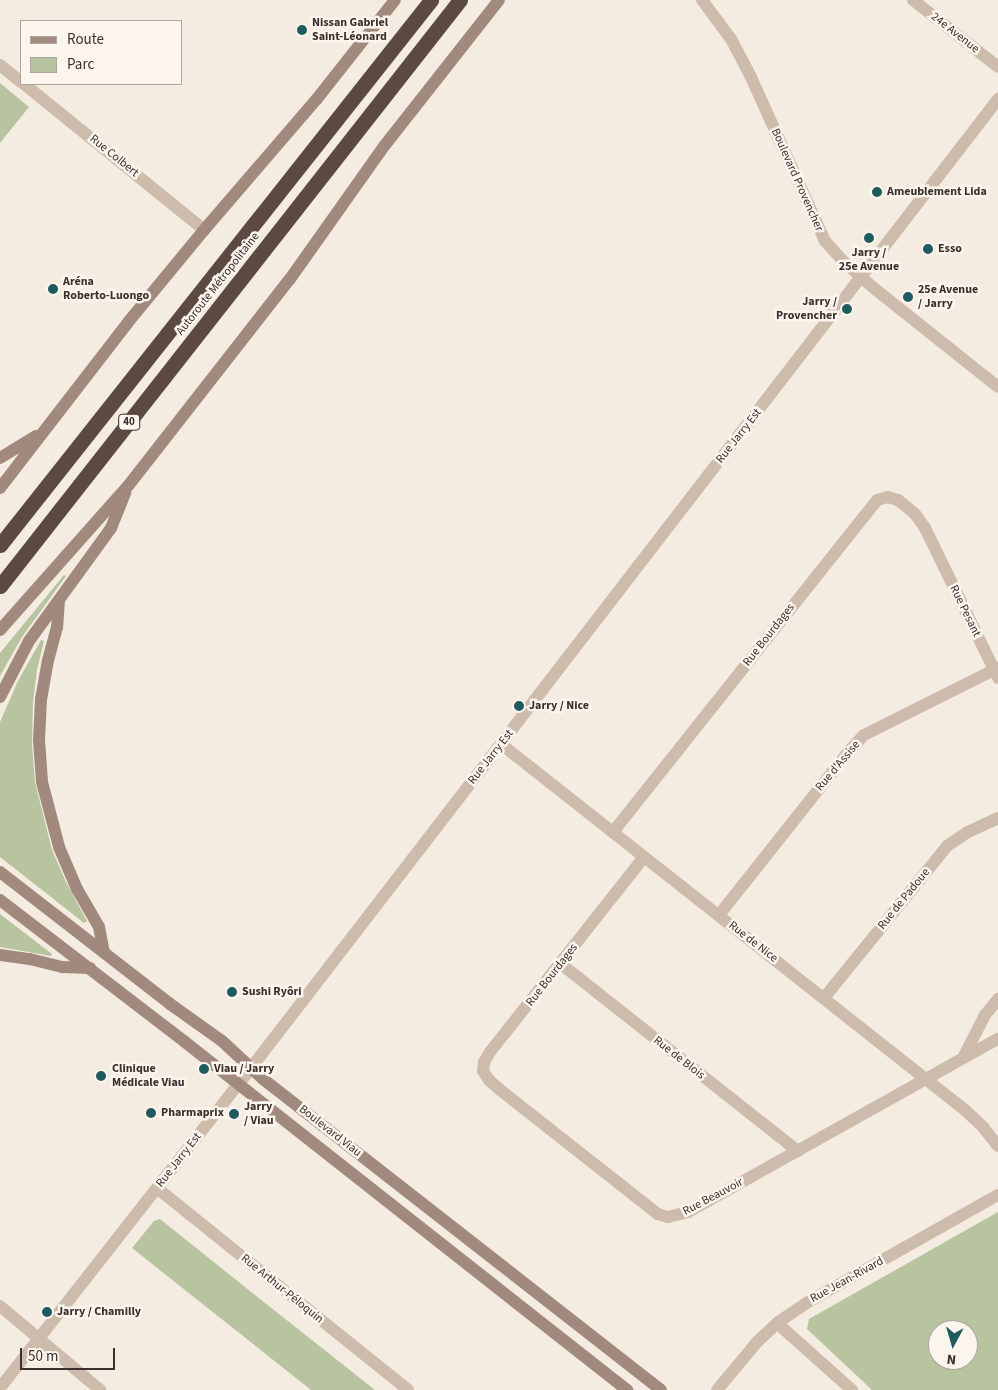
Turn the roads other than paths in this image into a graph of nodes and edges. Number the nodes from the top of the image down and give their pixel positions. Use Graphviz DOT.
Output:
graph roads {
  1 [pos="395,0"];
  2 [pos="460,0"];
  3 [pos="499,0"];
  4 [pos="702,0"];
  5 [pos="913,0"];
  6 [pos="430,2"];
  7 [pos="0,65"];
  8 [pos="998,67"];
  9 [pos="20,81"];
  10 [pos="24,85"];
  11 [pos="998,99"];
  12 [pos="204,230"];
  13 [pos="861,276"];
  14 [pos="998,387"];
  15 [pos="42,432"];
  16 [pos="0,458"];
  17 [pos="128,486"];
  18 [pos="0,488"];
  19 [pos="933,544"];
  20 [pos="0,545"];
  21 [pos="0,586"];
  22 [pos="59,600"];
  23 [pos="0,630"];
  24 [pos="997,672"];
  25 [pos="0,697"];
  26 [pos="501,744"];
  27 [pos="998,818"];
  28 [pos="613,832"];
  29 [pos="644,857"];
  30 [pos="0,872"];
  31 [pos="0,900"];
  32 [pos="719,915"];
  33 [pos="104,953"];
  34 [pos="0,955"];
  35 [pos="560,964"];
  36 [pos="90,968"];
  37 [pos="824,998"];
  38 [pos="998,998"];
  39 [pos="998,1039"];
  40 [pos="963,1058"];
  41 [pos="252,1068"];
  42 [pos="483,1071"];
  43 [pos="926,1078"];
  44 [pos="238,1084"];
  45 [pos="998,1146"];
  46 [pos="798,1151"];
  47 [pos="157,1188"];
  48 [pos="998,1195"];
  49 [pos="0,1306"];
  50 [pos="776,1323"];
  51 [pos="40,1338"];
  52 [pos="0,1388"];
  53 [pos="100,1390"];
  54 [pos="408,1390"];
  55 [pos="627,1390"];
  56 [pos="661,1390"];
  57 [pos="718,1390"];
  58 [pos="852,1390"];
  1 -- 12 [label="main road"];
  2 -- 21 [label="highway, Autoroute Métropolitaine / 40"];
  3 -- 17 [label="main road"];
  4 -- 13 [label="street, Boulevard Provencher"];
  5 -- 8 [label="street, 24e Avenue"];
  6 -- 20 [label="highway, Autoroute Métropolitaine / 40"];
  7 -- 9 [label="street, Rue Colbert"];
  10 -- 12 [label="street, Rue Colbert"];
  11 -- 13 [label="street, Rue Jarry Est"];
  12 -- 15 [label="main road"];
  13 -- 14 [label="street, Boulevard Provencher"];
  13 -- 26 [label="street, Rue Jarry Est"];
  15 -- 16 [label="main road"];
  15 -- 18 [label="main road"];
  17 -- 22 [label="main road"];
  17 -- 23 [label="main road"];
  19 -- 24 [label="street, Rue Pesant"];
  19 -- 28 [label="street, Rue Bourdages"];
  22 -- 25 [label="main road"];
  22 -- 33 [label="main road"];
  24 -- 32 [label="street, Rue d'Assise"];
  26 -- 28 [label="street, Rue de Nice"];
  26 -- 41 [label="street, Rue Jarry Est"];
  27 -- 37 [label="street, Rue de Padoue"];
  28 -- 29 [label="street, Rue de Nice"];
  29 -- 32 [label="street, Rue de Nice"];
  29 -- 35 [label="street, Rue Bourdages"];
  30 -- 33 [label="main road, Boulevard Viau"];
  31 -- 36 [label="main road, Boulevard Viau"];
  32 -- 37 [label="street, Rue de Nice"];
  33 -- 41 [label="main road, Boulevard Viau"];
  34 -- 36 [label="main road"];
  35 -- 42 [label="street, Rue Bourdages"];
  35 -- 46 [label="street, Rue de Blois"];
  36 -- 44 [label="main road, Boulevard Viau"];
  37 -- 43 [label="street, Rue de Nice"];
  38 -- 40 [label="street"];
  39 -- 40 [label="street, Rue Beauvoir"];
  40 -- 43 [label="street, Rue Beauvoir"];
  41 -- 44 [label="street, Rue Jarry Est"];
  41 -- 56 [label="main road, Boulevard Viau"];
  42 -- 46 [label="street, Rue Beauvoir"];
  43 -- 45 [label="street, Rue de Nice"];
  43 -- 46 [label="street, Rue Beauvoir"];
  44 -- 47 [label="street, Rue Jarry Est"];
  44 -- 55 [label="main road, Boulevard Viau"];
  47 -- 51 [label="street, Rue Jarry Est"];
  47 -- 54 [label="street, Rue Arthur-Péloquin"];
  48 -- 50 [label="street, Rue Jean-Rivard"];
  49 -- 51 [label="street"];
  50 -- 57 [label="street, Rue Jean-Rivard"];
  50 -- 58 [label="street"];
  51 -- 52 [label="street, Rue Jarry Est"];
  51 -- 53 [label="street"];
}
